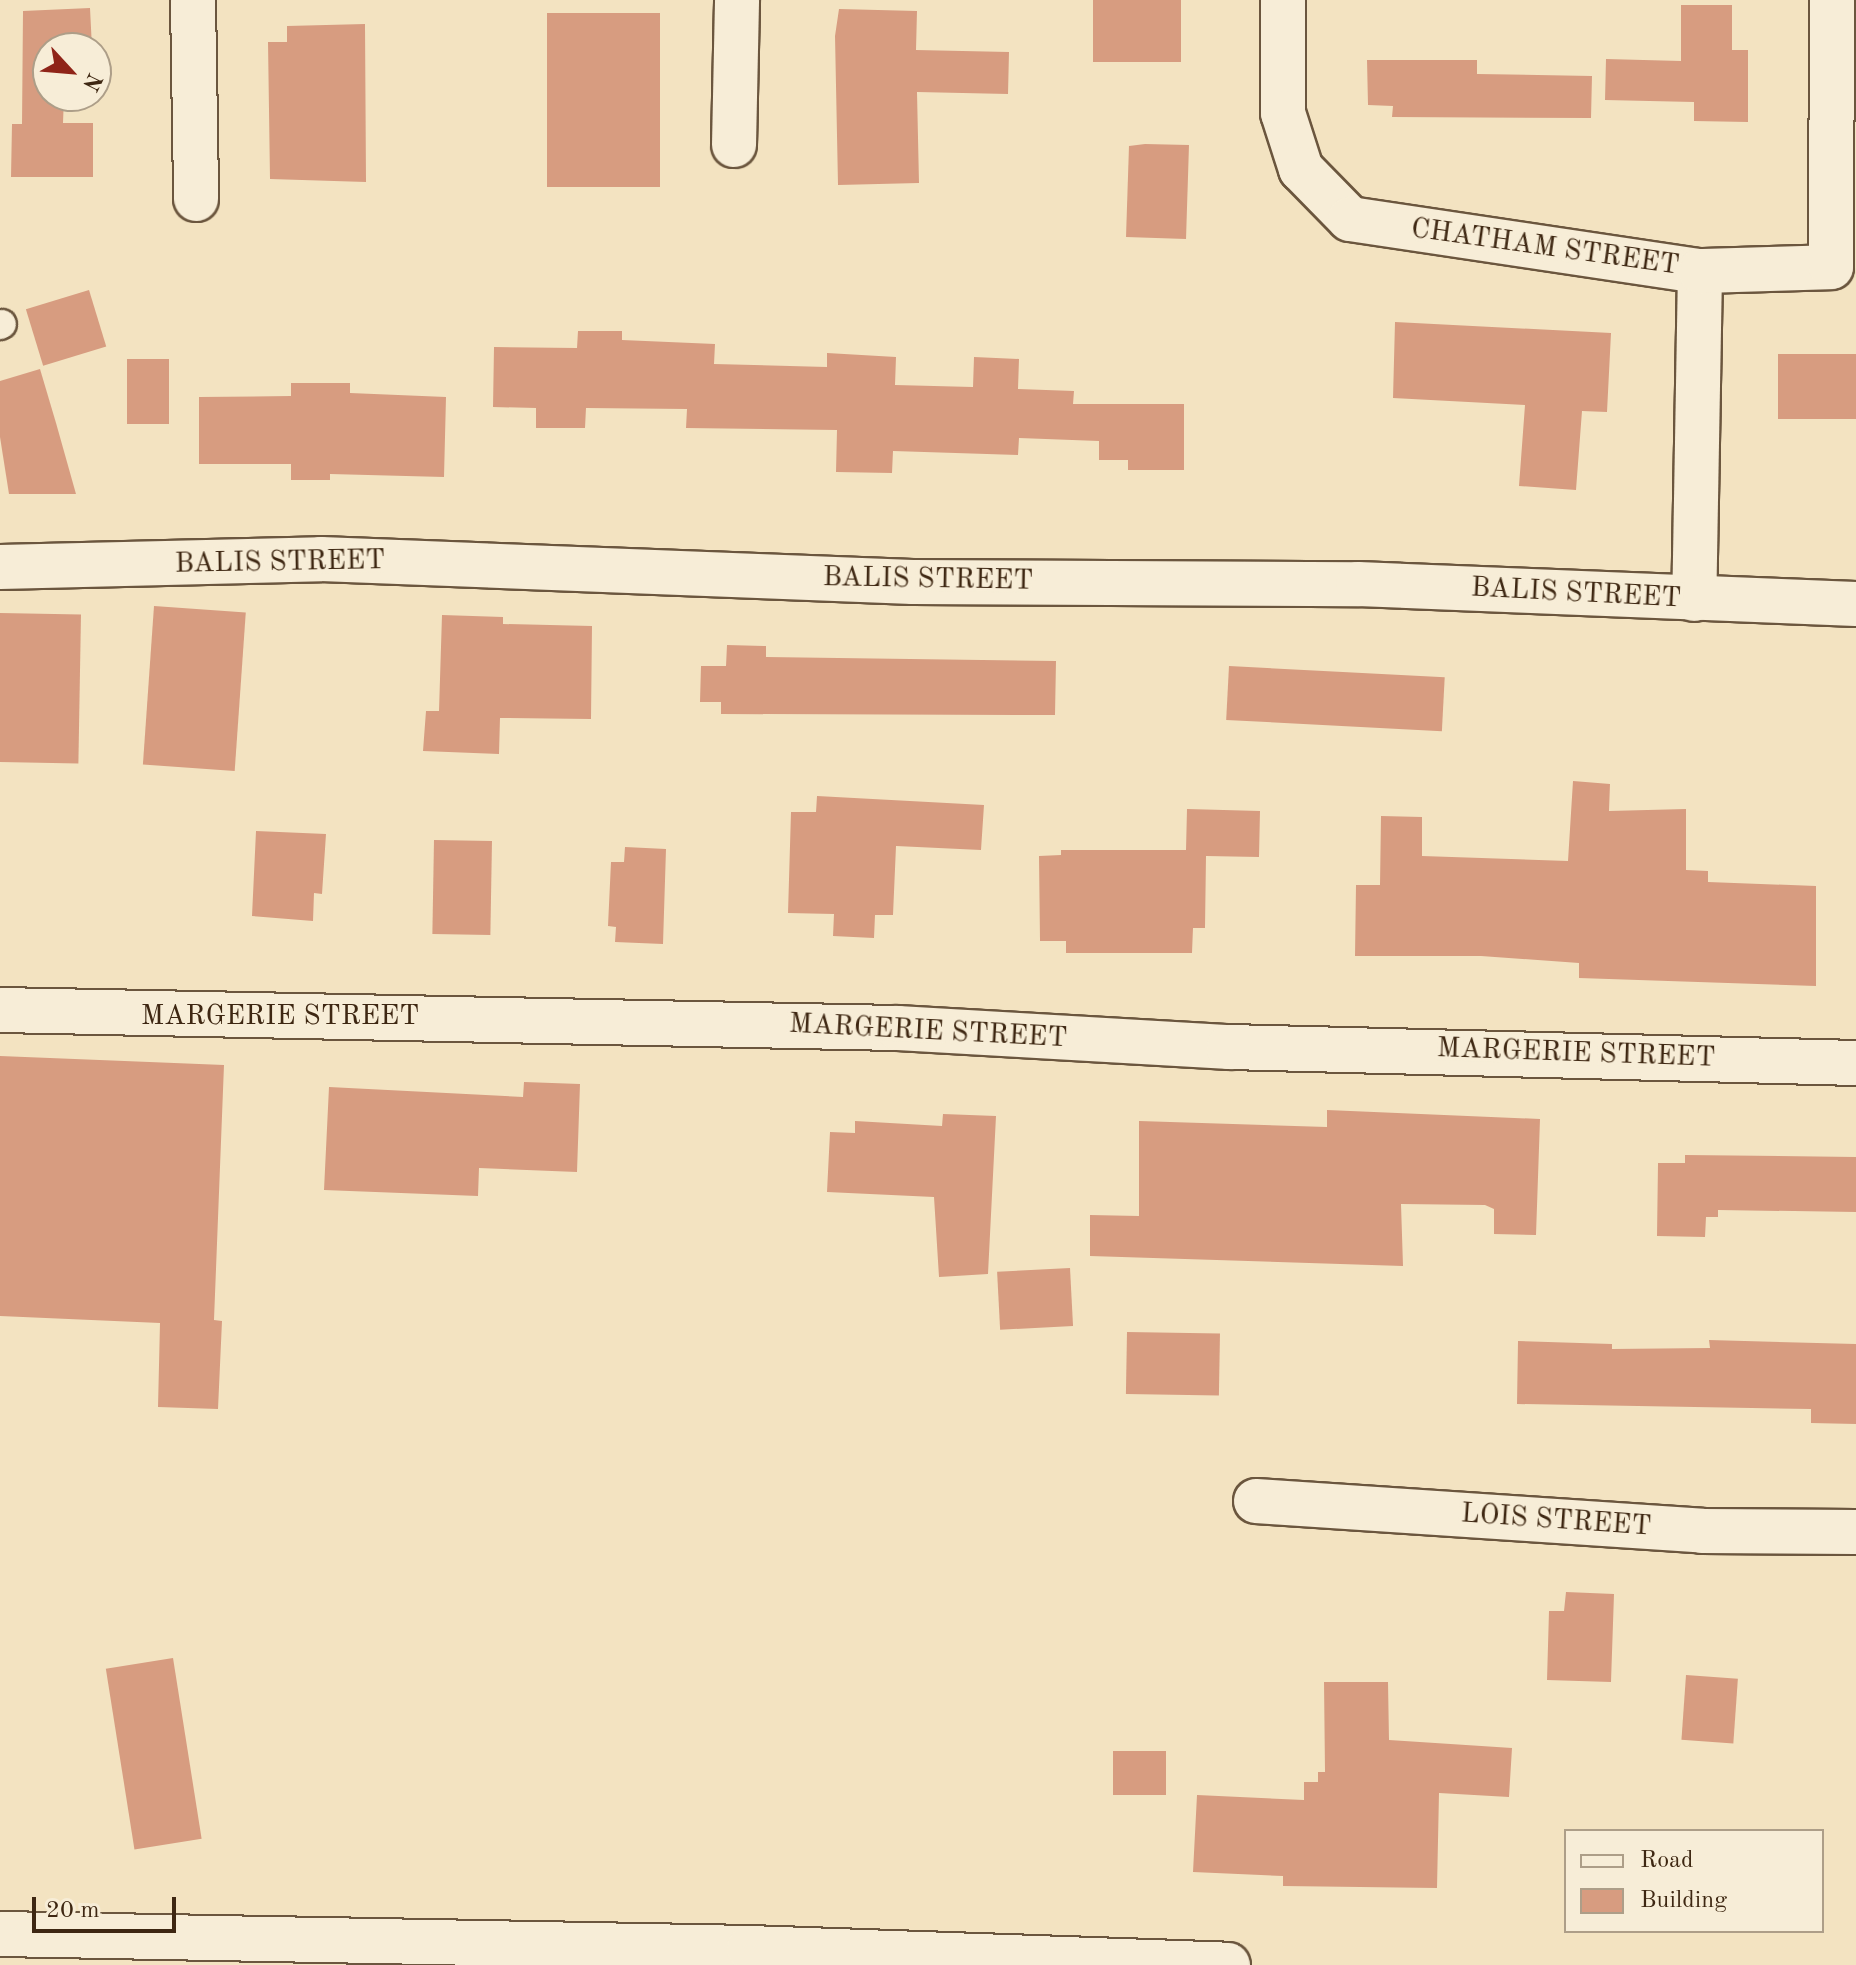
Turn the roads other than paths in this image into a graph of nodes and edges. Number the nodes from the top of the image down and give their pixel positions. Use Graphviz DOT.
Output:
graph roads {
  1 [pos="193,0"];
  2 [pos="737,0"];
  3 [pos="1283,0"];
  4 [pos="1832,0"];
  5 [pos="734,145"];
  6 [pos="196,199"];
  7 [pos="1700,271"];
  8 [pos="0,567"];
  9 [pos="1694,599"];
  10 [pos="1856,604"];
  11 [pos="0,1010"];
  12 [pos="1856,1063"];
  13 [pos="1256,1501"];
  14 [pos="1856,1532"];
  15 [pos="0,1934"];
  16 [pos="1228,1965"];
  1 -- 6 [label="street"];
  2 -- 5 [label="street"];
  3 -- 7 [label="street, CHATHAM STREET"];
  4 -- 7 [label="street"];
  7 -- 9 [label="street, CHATHAM STREET"];
  8 -- 9 [label="street, BALIS STREET"];
  9 -- 10 [label="street, BALIS STREET"];
  11 -- 12 [label="street, MARGERIE STREET"];
  13 -- 14 [label="street, LOIS STREET"];
  15 -- 16 [label="street"];
}
